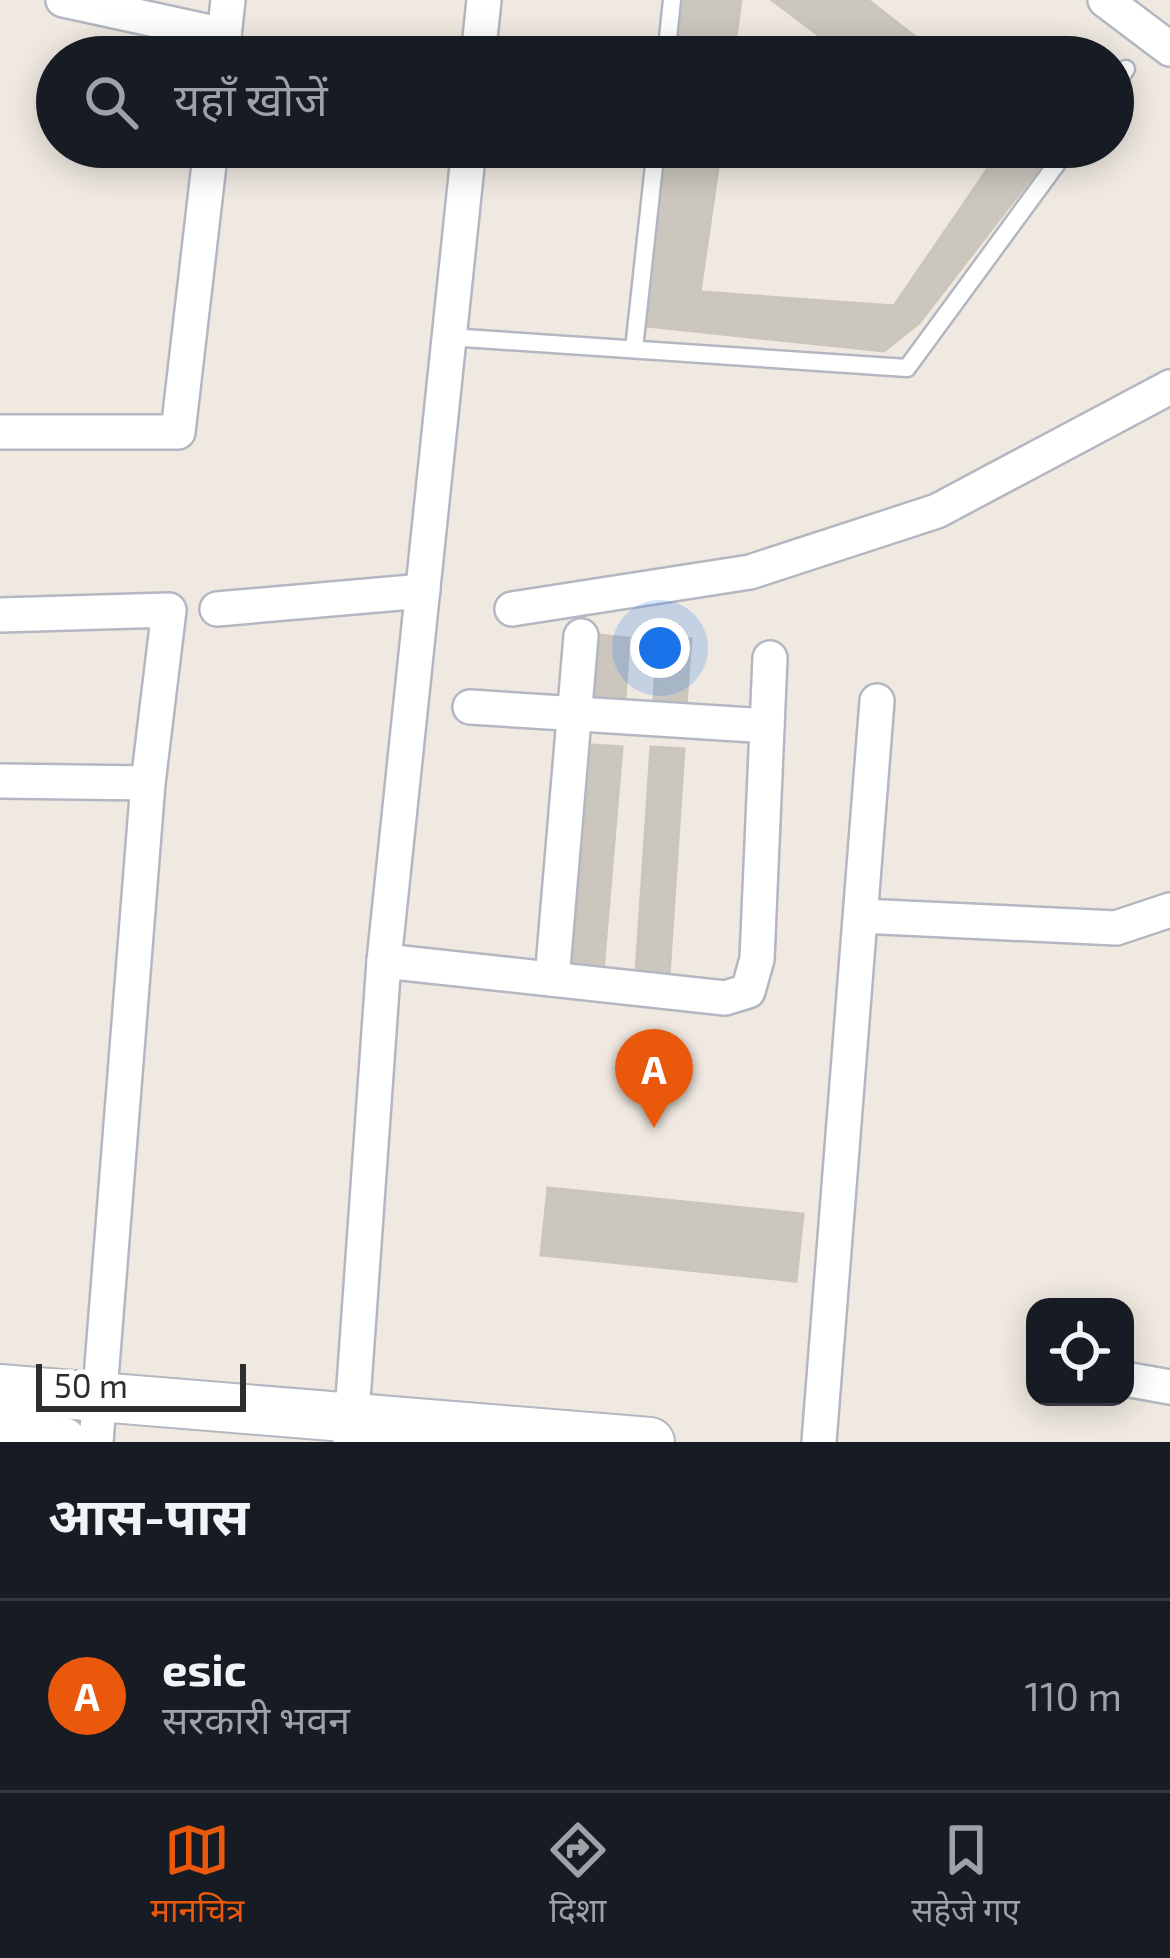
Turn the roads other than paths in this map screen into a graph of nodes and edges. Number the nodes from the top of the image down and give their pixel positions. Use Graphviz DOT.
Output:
graph roads {
  1 [pos="62,0"];
  2 [pos="229,0"];
  3 [pos="484,0"];
  4 [pos="672,0"];
  5 [pos="1105,0"];
  6 [pos="188,36"];
  7 [pos="224,36"];
  8 [pos="480,36"];
  9 [pos="668,36"];
  10 [pos="1170,49"];
  11 [pos="209,168"];
  12 [pos="467,168"];
  13 [pos="654,168"];
  14 [pos="1055,168"];
  15 [pos="449,337"];
  16 [pos="634,350"];
  17 [pos="1170,387"];
  18 [pos="0,432"];
  19 [pos="423,591"];
  20 [pos="217,609"];
  21 [pos="512,609"];
  22 [pos="0,615"];
  23 [pos="580,636"];
  24 [pos="770,658"];
  25 [pos="877,701"];
  26 [pos="470,707"];
  27 [pos="574,716"];
  28 [pos="767,726"];
  29 [pos="0,781"];
  30 [pos="148,783"];
  31 [pos="1170,910"];
  32 [pos="861,916"];
  33 [pos="384,961"];
  34 [pos="552,979"];
  35 [pos="1134,1381"];
  36 [pos="1170,1387"];
  37 [pos="0,1389"];
  38 [pos="98,1394"];
  39 [pos="351,1431"];
  40 [pos="0,1436"];
  41 [pos="63,1442"];
  42 [pos="96,1442"];
  43 [pos="650,1442"];
  44 [pos="819,1442"];
  1 -- 6 [label="street"];
  2 -- 7 [label="street"];
  3 -- 8 [label="street"];
  4 -- 9 [label="lane"];
  5 -- 10 [label="street"];
  11 -- 18 [label="street"];
  12 -- 15 [label="street"];
  13 -- 16 [label="lane"];
  14 -- 16 [label="lane"];
  15 -- 16 [label="lane"];
  15 -- 19 [label="street"];
  17 -- 21 [label="street"];
  19 -- 20 [label="street"];
  19 -- 33 [label="street"];
  22 -- 30 [label="street"];
  23 -- 27 [label="street"];
  24 -- 28 [label="street"];
  25 -- 32 [label="street"];
  26 -- 27 [label="street"];
  27 -- 28 [label="street"];
  27 -- 34 [label="street"];
  28 -- 34 [label="street"];
  29 -- 30 [label="street"];
  30 -- 38 [label="street"];
  31 -- 32 [label="street"];
  32 -- 44 [label="street"];
  33 -- 34 [label="street"];
  33 -- 39 [label="street"];
  35 -- 36 [label="street"];
  37 -- 38 [label="main road"];
  38 -- 39 [label="main road"];
  38 -- 42 [label="street"];
  39 -- 43 [label="main road"];
  40 -- 41 [label="main road"];
}
